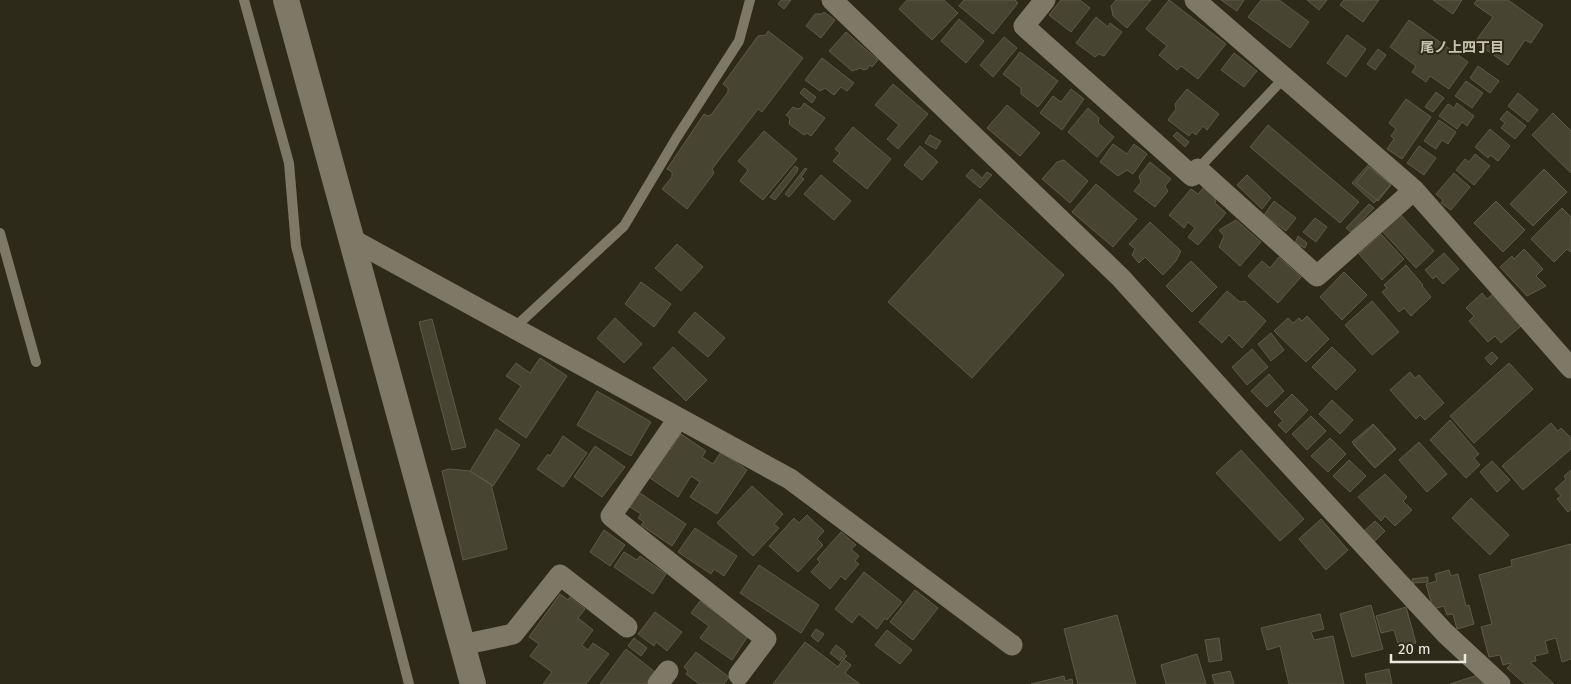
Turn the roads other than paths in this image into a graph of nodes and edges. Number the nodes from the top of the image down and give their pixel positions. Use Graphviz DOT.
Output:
graph roads {
  1 [pos="244,0"];
  2 [pos="286,0"];
  3 [pos="750,0"];
  4 [pos="832,0"];
  5 [pos="1045,0"];
  6 [pos="1195,0"];
  7 [pos="1284,78"];
  8 [pos="1195,172"];
  9 [pos="1414,190"];
  10 [pos="0,233"];
  11 [pos="353,240"];
  12 [pos="514,329"];
  13 [pos="36,362"];
  14 [pos="1571,368"];
  15 [pos="678,419"];
  16 [pos="626,627"];
  17 [pos="462,645"];
  18 [pos="1012,645"];
  19 [pos="739,675"];
  20 [pos="409,684"];
  21 [pos="473,684"];
  22 [pos="1500,684"];
  1 -- 20 [label="lane"];
  2 -- 11 [label="street"];
  3 -- 12 [label="lane"];
  4 -- 22 [label="street"];
  5 -- 8 [label="street"];
  6 -- 7 [label="street"];
  7 -- 8 [label="lane"];
  7 -- 9 [label="street"];
  8 -- 9 [label="street"];
  9 -- 14 [label="street"];
  10 -- 13 [label="lane"];
  11 -- 12 [label="street"];
  11 -- 17 [label="street"];
  12 -- 15 [label="street"];
  15 -- 18 [label="street"];
  15 -- 19 [label="street"];
  16 -- 17 [label="street"];
  17 -- 21 [label="street"];
}
